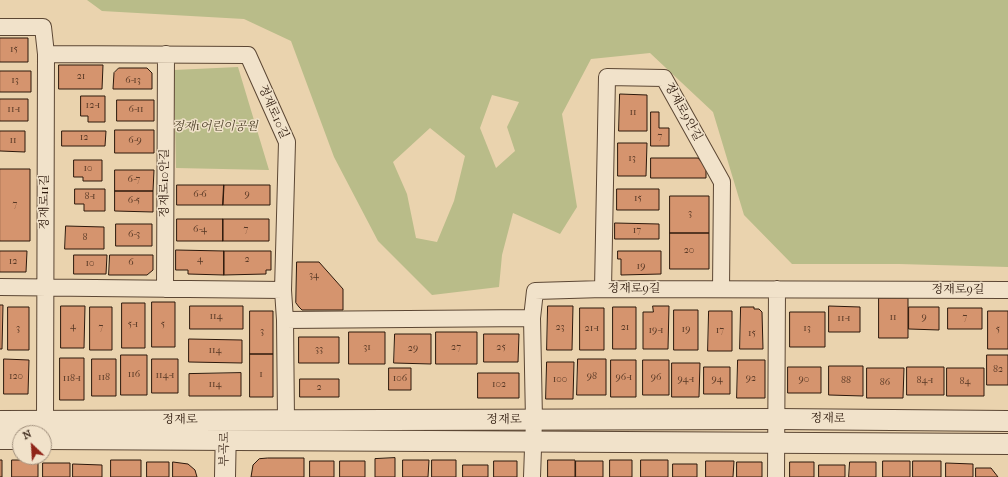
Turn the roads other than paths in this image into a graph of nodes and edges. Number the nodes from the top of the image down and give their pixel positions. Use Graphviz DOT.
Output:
graph roads {
  1 [pos="0,27"];
  2 [pos="46,54"];
  3 [pos="166,54"];
  4 [pos="0,287"];
  5 [pos="45,287"];
  6 [pos="165,289"];
  7 [pos="603,289"];
  8 [pos="721,289"];
  9 [pos="777,289"];
  10 [pos="283,290"];
  11 [pos="1008,290"];
  12 [pos="532,318"];
  13 [pos="285,320"];
  14 [pos="777,419"];
  15 [pos="286,420"];
  16 [pos="534,420"];
  17 [pos="0,421"];
  18 [pos="1008,421"];
  19 [pos="20,425"];
  20 [pos="44,425"];
  21 [pos="226,429"];
  22 [pos="52,430"];
  23 [pos="0,439"];
  24 [pos="12,439"];
  25 [pos="532,442"];
  26 [pos="776,442"];
  27 [pos="1008,444"];
  28 [pos="225,477"];
  29 [pos="532,477"];
  30 [pos="776,477"];
  1 -- 2 [label="street, 정재로11길"];
  2 -- 3 [label="street, 정재로10길"];
  2 -- 5 [label="street, 정재로11길"];
  3 -- 6 [label="street, 정재로10안길"];
  3 -- 10 [label="street, 정재로10길"];
  4 -- 5 [label="street"];
  5 -- 6 [label="street"];
  5 -- 20 [label="street, 정재로11길"];
  6 -- 10 [label="street"];
  7 -- 8 [label="street, 정재로9길"];
  7 -- 8 [label="street, 정재로9안길"];
  7 -- 12 [label="street, 정재로9길"];
  8 -- 9 [label="street, 정재로9길"];
  9 -- 11 [label="street, 정재로9길"];
  9 -- 14 [label="street"];
  10 -- 13 [label="street, 정재로10길"];
  12 -- 13 [label="street"];
  12 -- 16 [label="street"];
  13 -- 15 [label="street, 정재로10길"];
  14 -- 16 [label="street, 정재로"];
  14 -- 18 [label="street, 정재로"];
  14 -- 26 [label="street"];
  15 -- 16 [label="street, 정재로"];
  15 -- 21 [label="street, 정재로"];
  16 -- 25 [label="street"];
  17 -- 19 [label="street, 정재로"];
  21 -- 22 [label="street, 정재로"];
  21 -- 25 [label="street, 정재로"];
  21 -- 28 [label="street, 부곡로"];
  23 -- 24 [label="street"];
  25 -- 26 [label="street, 정재로"];
  25 -- 29 [label="street"];
  26 -- 27 [label="street, 정재로"];
  26 -- 30 [label="street"];
}
